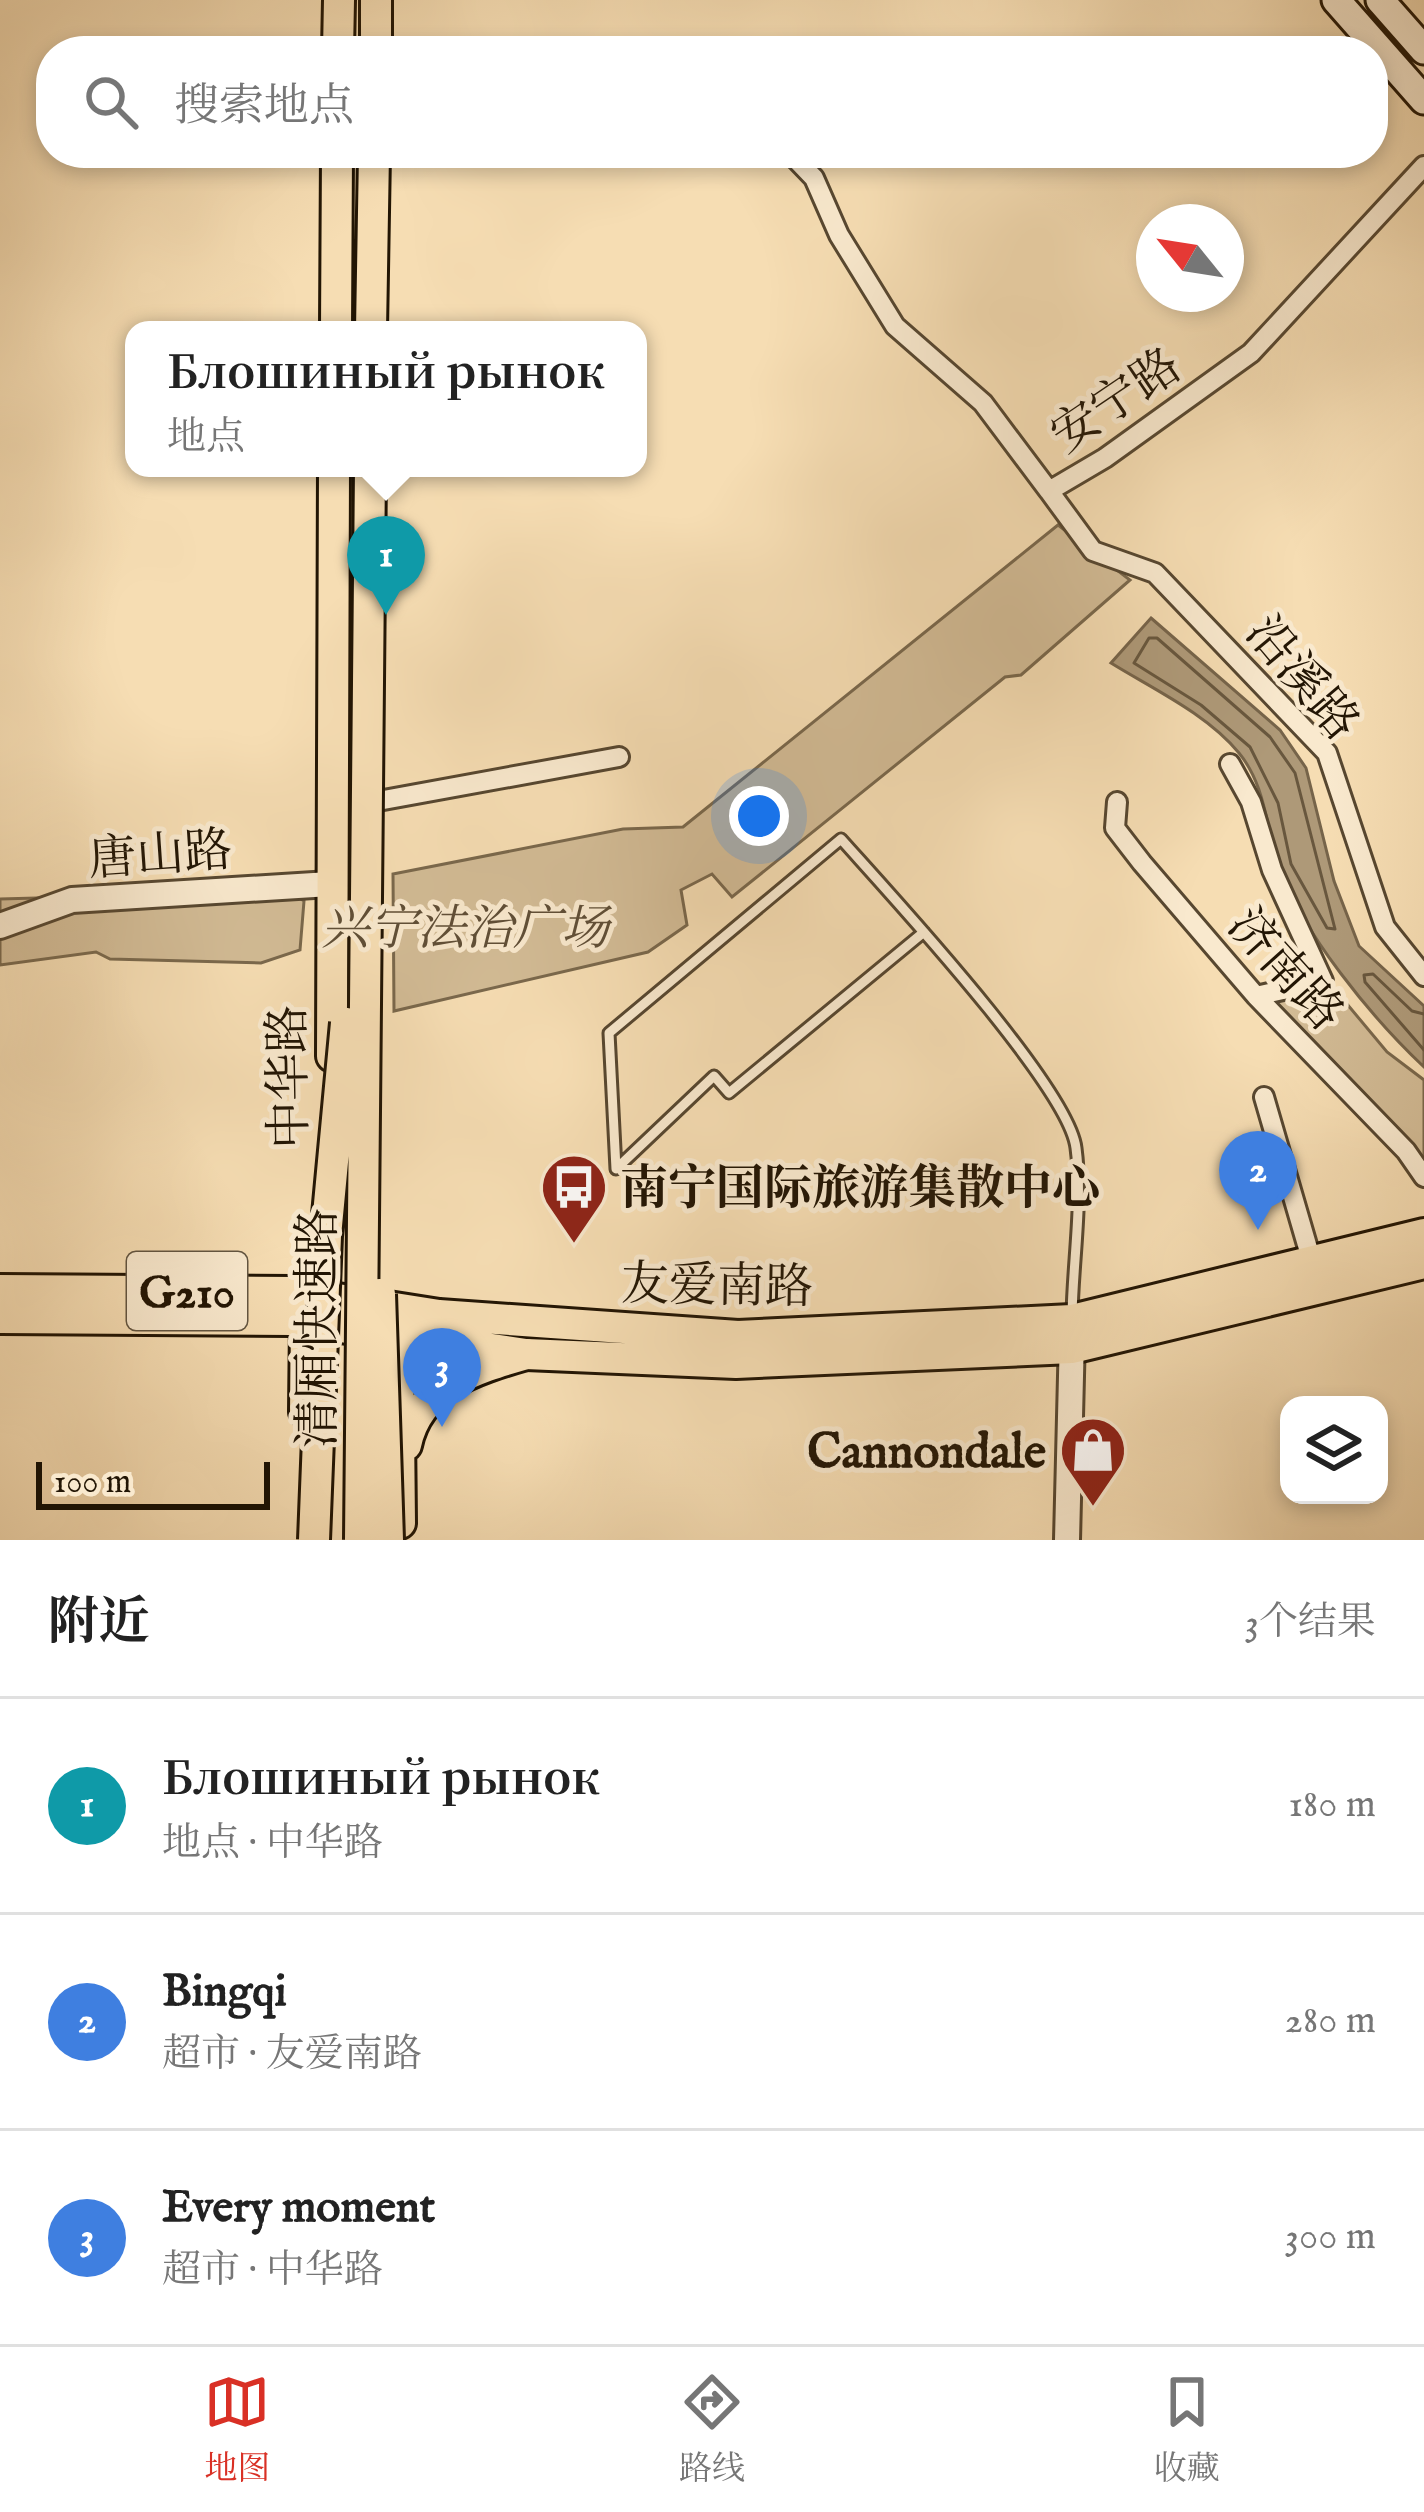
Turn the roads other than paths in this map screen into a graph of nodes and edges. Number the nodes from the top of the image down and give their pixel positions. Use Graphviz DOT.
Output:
graph roads {
  1 [pos="339,0"];
  2 [pos="356,0"];
  3 [pos="376,0"];
  4 [pos="388,0"];
  5 [pos="1336,0"];
  6 [pos="1380,0"];
  7 [pos="338,36"];
  8 [pos="355,36"];
  9 [pos="376,36"];
  10 [pos="387,36"];
  11 [pos="1368,36"];
  12 [pos="1424,50"];
  13 [pos="1388,59"];
  14 [pos="1424,100"];
  15 [pos="1424,166"];
  16 [pos="337,168"];
  17 [pos="355,168"];
  18 [pos="374,168"];
  19 [pos="385,168"];
  20 [pos="804,168"];
  21 [pos="336,321"];
  22 [pos="353,321"];
  23 [pos="371,321"];
  24 [pos="383,321"];
  25 [pos="334,477"];
  26 [pos="353,477"];
  27 [pos="370,477"];
  28 [pos="382,477"];
  29 [pos="1048,490"];
  30 [pos="619,757"];
  31 [pos="1230,764"];
  32 [pos="378,800"];
  33 [pos="1117,802"];
  34 [pos="330,884"];
  35 [pos="0,926"];
  36 [pos="923,932"];
  37 [pos="1424,976"];
  38 [pos="1256,996"];
  39 [pos="357,1005"];
  40 [pos="1264,1097"];
  41 [pos="1424,1177"];
  42 [pos="1424,1234"];
  43 [pos="1312,1262"];
  44 [pos="1424,1263"];
  45 [pos="0,1290"];
  46 [pos="326,1316"];
  47 [pos="0,1318"];
  48 [pos="381,1324"];
  49 [pos="1072,1334"];
  50 [pos="526,1354"];
  51 [pos="402,1463"];
  52 [pos="303,1540"];
  53 [pos="314,1540"];
  54 [pos="327,1540"];
  55 [pos="341,1540"];
  56 [pos="360,1540"];
  57 [pos="373,1540"];
  58 [pos="388,1540"];
  59 [pos="399,1540"];
  60 [pos="1067,1540"];
  1 -- 7 [label="main road"];
  2 -- 8 [label="main road"];
  3 -- 9 [label="main road"];
  4 -- 10 [label="main road"];
  5 -- 11 [label="main road"];
  6 -- 12 [label="main road"];
  13 -- 14 [label="main road"];
  15 -- 29 [label="street, 安宁路"];
  16 -- 21 [label="main road"];
  17 -- 22 [label="main road"];
  18 -- 23 [label="main road"];
  19 -- 24 [label="main road"];
  20 -- 29 [label="street, 安宁路"];
  25 -- 34 [label="main road, 中华路"];
  26 -- 39 [label="main road, 清厢快速路"];
  27 -- 39 [label="main road, 清厢快速路, bridge"];
  28 -- 32 [label="main road, 中华路"];
  29 -- 37 [label="street, 沿溪路"];
  30 -- 32 [label="street"];
  31 -- 38 [label="street"];
  32 -- 48 [label="main road, 中华路"];
  33 -- 38 [label="street, 济南路"];
  34 -- 35 [label="street, 唐山路"];
  34 -- 46 [label="main road, 中华路"];
  36 -- 36 [label="lane"];
  36 -- 49 [label="lane"];
  38 -- 41 [label="street, 济南路"];
  39 -- 53 [label="main road, bridge"];
  39 -- 55 [label="main road, 清厢快速路, bridge"];
  39 -- 56 [label="main road, 清厢快速路, bridge"];
  39 -- 58 [label="main road, bridge"];
  40 -- 43 [label="street"];
  42 -- 43 [label="main road, 友爱南路"];
  43 -- 49 [label="main road, 友爱南路"];
  44 -- 49 [label="main road, 友爱南路"];
  45 -- 46 [label="main road, 友爱南路 / G210"];
  46 -- 47 [label="main road, 友爱南路 / G210"];
  46 -- 48 [label="main road, 友爱南路 / G210"];
  46 -- 52 [label="main road"];
  46 -- 54 [label="main road, 中华路"];
  48 -- 49 [label="main road, 友爱南路"];
  48 -- 50 [label="main road, 友爱南路"];
  48 -- 51 [label="main road"];
  48 -- 57 [label="main road, 中华路"];
  49 -- 50 [label="main road, 友爱南路"];
  49 -- 60 [label="street"];
  50 -- 51 [label="main road"];
  51 -- 59 [label="main road"];
}
